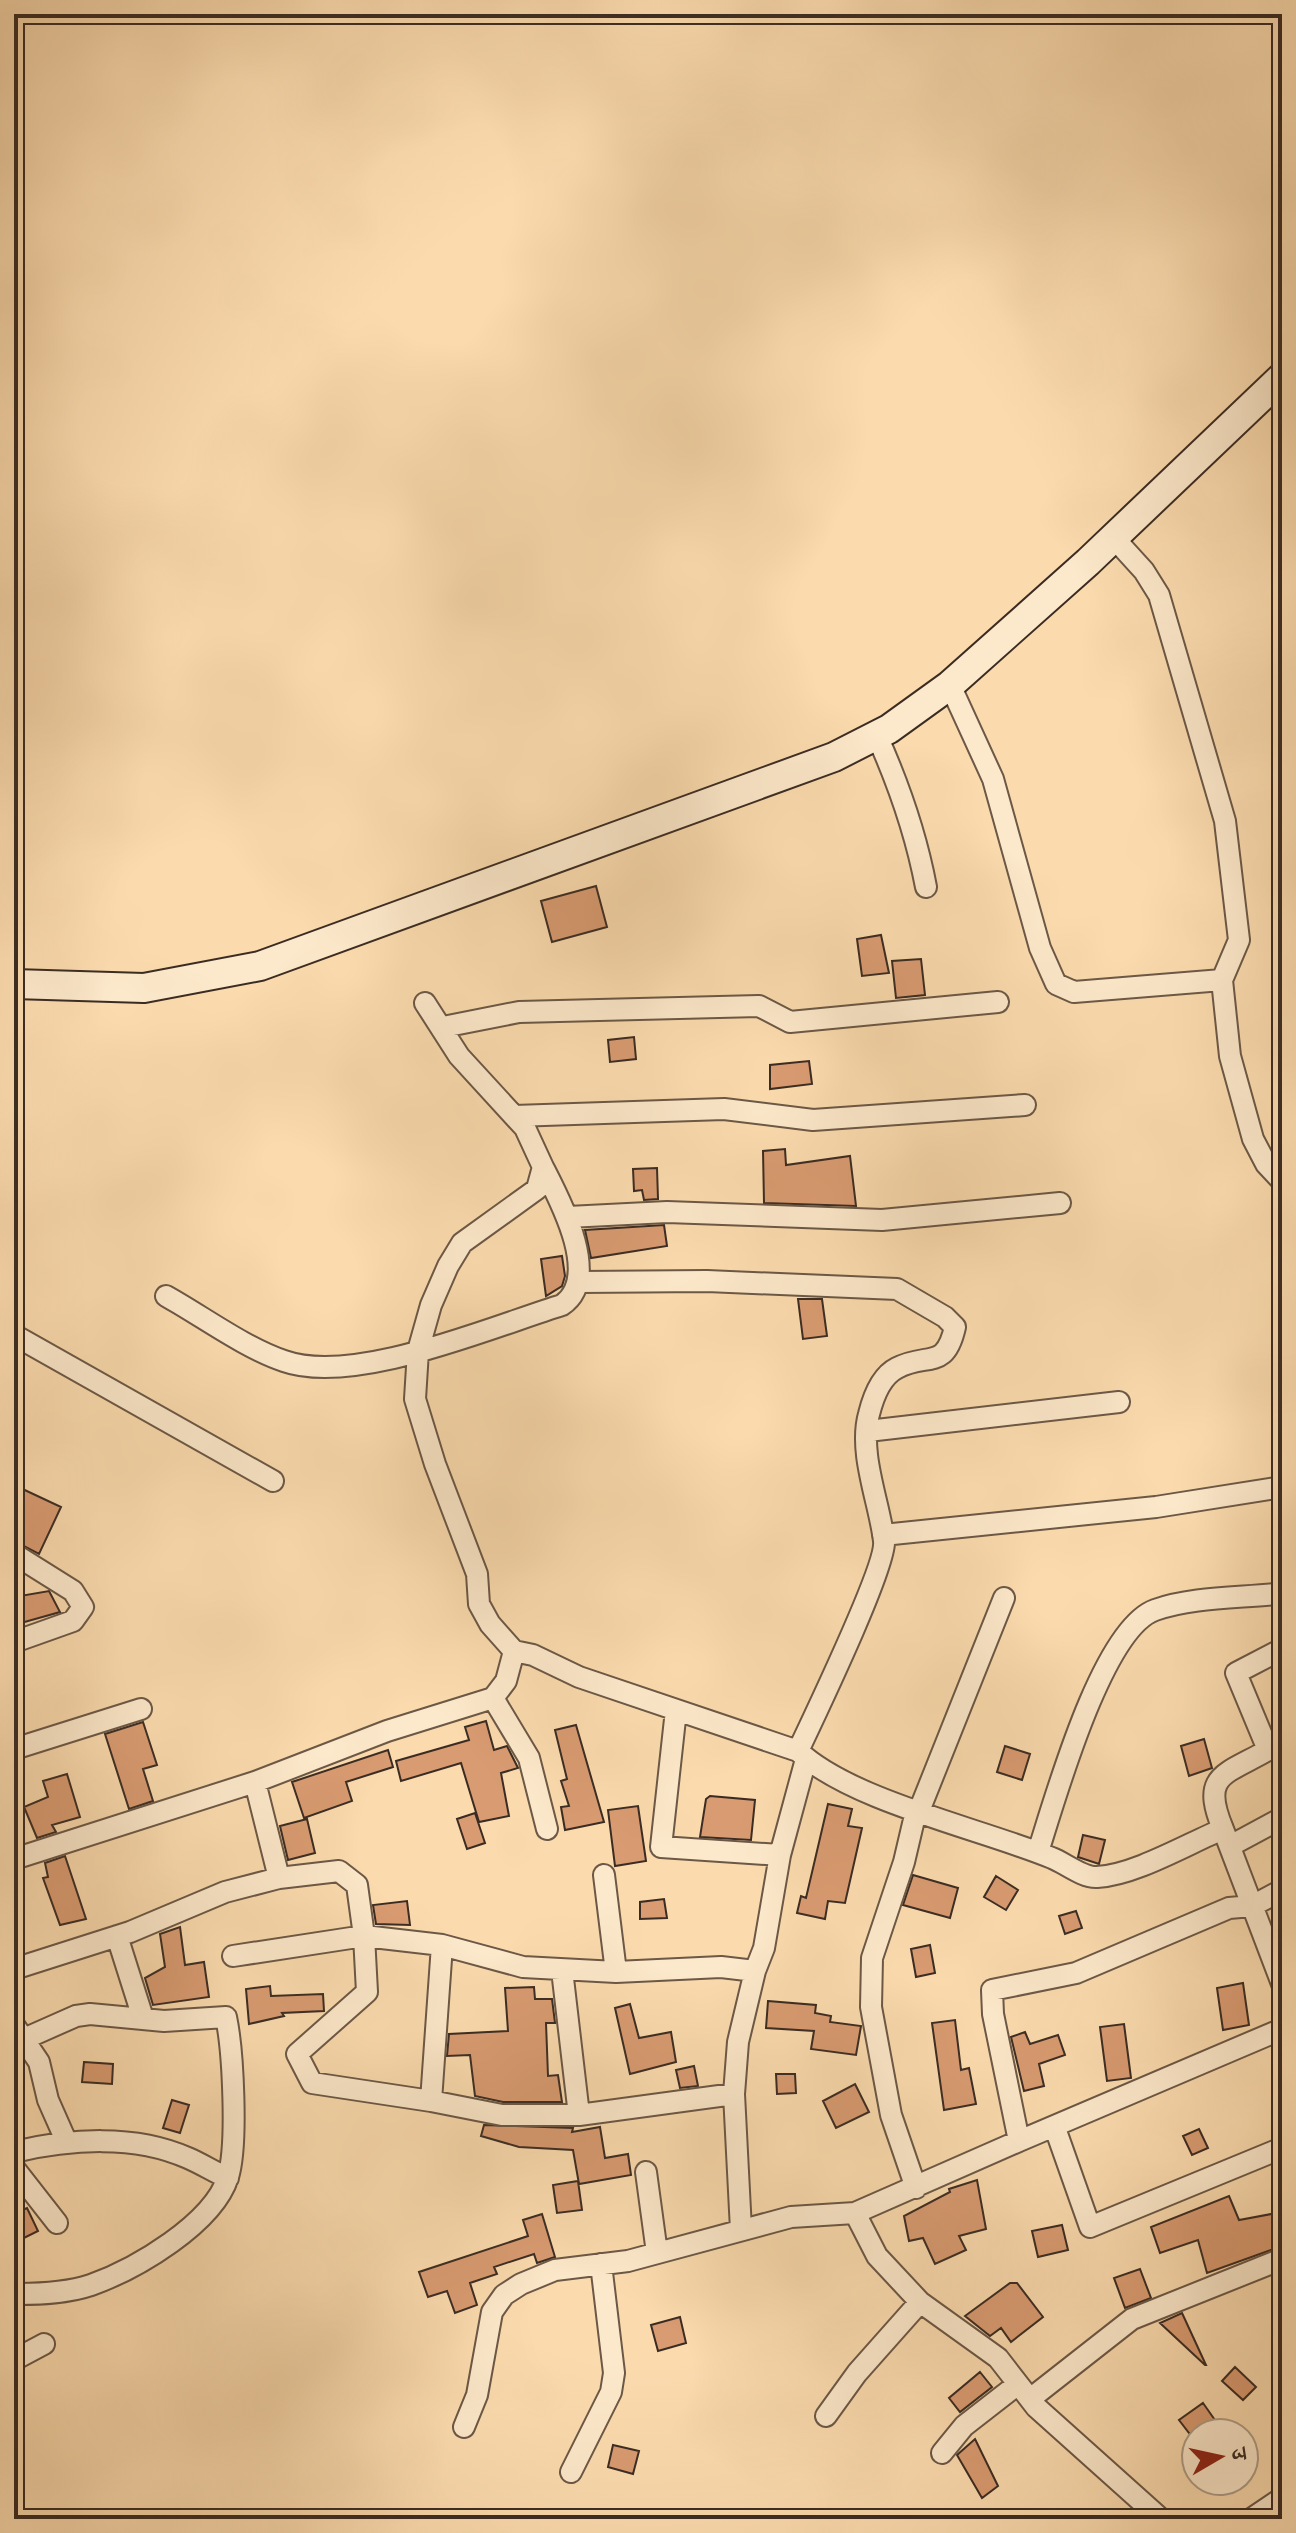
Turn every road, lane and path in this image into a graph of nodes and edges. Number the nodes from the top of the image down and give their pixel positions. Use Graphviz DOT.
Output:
graph roads {
  1 [pos="1282,377"];
  2 [pos="1114,538"];
  3 [pos="950,685"];
  4 [pos="877,736"];
  5 [pos="926,887"];
  6 [pos="1222,980"];
  7 [pos="14,984"];
  8 [pos="998,1002"];
  9 [pos="425,1003"];
  10 [pos="443,1027"];
  11 [pos="1025,1105"];
  12 [pos="514,1116"];
  13 [pos="543,1167"];
  14 [pos="1282,1181"];
  15 [pos="1060,1203"];
  16 [pos="568,1217"];
  17 [pos="580,1282"];
  18 [pos="166,1296"];
  19 [pos="14,1335"];
  20 [pos="418,1351"];
  21 [pos="1119,1402"];
  22 [pos="868,1431"];
  23 [pos="273,1481"];
  24 [pos="1282,1487"];
  25 [pos="883,1535"];
  26 [pos="14,1554"];
  27 [pos="1004,1598"];
  28 [pos="1280,1599"];
  29 [pos="14,1642"];
  30 [pos="1282,1649"];
  31 [pos="514,1651"];
  32 [pos="493,1698"];
  33 [pos="141,1709"];
  34 [pos="676,1710"];
  35 [pos="1275,1746"];
  36 [pos="14,1749"];
  37 [pos="802,1755"];
  38 [pos="255,1782"];
  39 [pos="917,1811"];
  40 [pos="1282,1818"];
  41 [pos="547,1829"];
  42 [pos="1226,1838"];
  43 [pos="1038,1852"];
  44 [pos="780,1855"];
  45 [pos="14,1859"];
  46 [pos="604,1875"];
  47 [pos="279,1878"];
  48 [pos="1282,1890"];
  49 [pos="1252,1906"];
  50 [pos="117,1936"];
  51 [pos="364,1936"];
  52 [pos="442,1945"];
  53 [pos="233,1956"];
  54 [pos="14,1969"];
  55 [pos="562,1970"];
  56 [pos="755,1971"];
  57 [pos="616,1972"];
  58 [pos="1282,1984"];
  59 [pos="143,2018"];
  60 [pos="1282,2029"];
  61 [pos="19,2032"];
  62 [pos="734,2094"];
  63 [pos="431,2101"];
  64 [pos="579,2115"];
  65 [pos="1055,2128"];
  66 [pos="1019,2141"];
  67 [pos="67,2143"];
  68 [pos="1282,2148"];
  69 [pos="14,2152"];
  70 [pos="14,2168"];
  71 [pos="646,2172"];
  72 [pos="228,2178"];
  73 [pos="916,2188"];
  74 [pos="855,2213"];
  75 [pos="57,2223"];
  76 [pos="741,2230"];
  77 [pos="657,2253"];
  78 [pos="1282,2259"];
  79 [pos="601,2264"];
  80 [pos="18,2294"];
  81 [pos="920,2302"];
  82 [pos="44,2344"];
  83 [pos="14,2360"];
  84 [pos="1024,2391"];
  85 [pos="826,2416"];
  86 [pos="464,2427"];
  87 [pos="942,2453"];
  88 [pos="571,2472"];
  89 [pos="1282,2498"];
  90 [pos="1161,2519"];
  91 [pos="1251,2519"];
  1 -- 2 [label="street"];
  2 -- 3 [label="street"];
  2 -- 6 [label="street"];
  3 -- 4 [label="street"];
  3 -- 6 [label="street"];
  4 -- 5 [label="street"];
  4 -- 7 [label="street"];
  6 -- 14 [label="street"];
  8 -- 10 [label="street"];
  9 -- 10 [label="street"];
  10 -- 12 [label="street"];
  11 -- 12 [label="street"];
  12 -- 13 [label="street"];
  13 -- 16 [label="street"];
  13 -- 20 [label="street"];
  15 -- 16 [label="street"];
  16 -- 17 [label="street"];
  17 -- 20 [label="street"];
  17 -- 22 [label="street"];
  18 -- 20 [label="street"];
  19 -- 23 [label="street"];
  20 -- 31 [label="street"];
  21 -- 22 [label="street"];
  22 -- 25 [label="street"];
  24 -- 25 [label="street"];
  25 -- 37 [label="street"];
  26 -- 29 [label="street"];
  27 -- 39 [label="street"];
  28 -- 43 [label="street"];
  30 -- 35 [label="street"];
  31 -- 32 [label="street"];
  31 -- 34 [label="street"];
  32 -- 38 [label="street"];
  32 -- 41 [label="street"];
  33 -- 36 [label="street"];
  34 -- 37 [label="street"];
  34 -- 44 [label="street"];
  35 -- 42 [label="street"];
  37 -- 39 [label="street"];
  37 -- 44 [label="street"];
  38 -- 45 [label="street"];
  38 -- 47 [label="street"];
  39 -- 43 [label="street"];
  39 -- 73 [label="street"];
  40 -- 42 [label="street"];
  42 -- 43 [label="street"];
  42 -- 49 [label="street"];
  44 -- 56 [label="street"];
  46 -- 57 [label="street"];
  47 -- 50 [label="street"];
  47 -- 51 [label="street"];
  48 -- 49 [label="street"];
  49 -- 58 [label="street"];
  49 -- 66 [label="street"];
  50 -- 54 [label="street"];
  50 -- 59 [label="street"];
  51 -- 52 [label="street"];
  51 -- 53 [label="street"];
  51 -- 63 [label="street"];
  52 -- 55 [label="street"];
  52 -- 63 [label="street"];
  55 -- 57 [label="street"];
  55 -- 64 [label="street"];
  56 -- 57 [label="street"];
  56 -- 62 [label="street"];
  59 -- 61 [label="street"];
  59 -- 72 [label="street"];
  60 -- 65 [label="street"];
  61 -- 67 [label="street"];
  62 -- 64 [label="street"];
  62 -- 76 [label="street"];
  63 -- 64 [label="street"];
  65 -- 66 [label="street"];
  65 -- 68 [label="street"];
  66 -- 73 [label="street"];
  67 -- 69 [label="street"];
  67 -- 72 [label="street"];
  70 -- 75 [label="street"];
  71 -- 77 [label="street"];
  72 -- 80 [label="street"];
  73 -- 74 [label="street"];
  74 -- 76 [label="street"];
  74 -- 81 [label="street"];
  76 -- 77 [label="street"];
  77 -- 79 [label="street"];
  78 -- 84 [label="street"];
  79 -- 86 [label="street"];
  79 -- 88 [label="street"];
  81 -- 84 [label="street"];
  81 -- 85 [label="street"];
  82 -- 83 [label="street"];
  84 -- 87 [label="street"];
  84 -- 90 [label="street"];
  89 -- 91 [label="street"];
}
